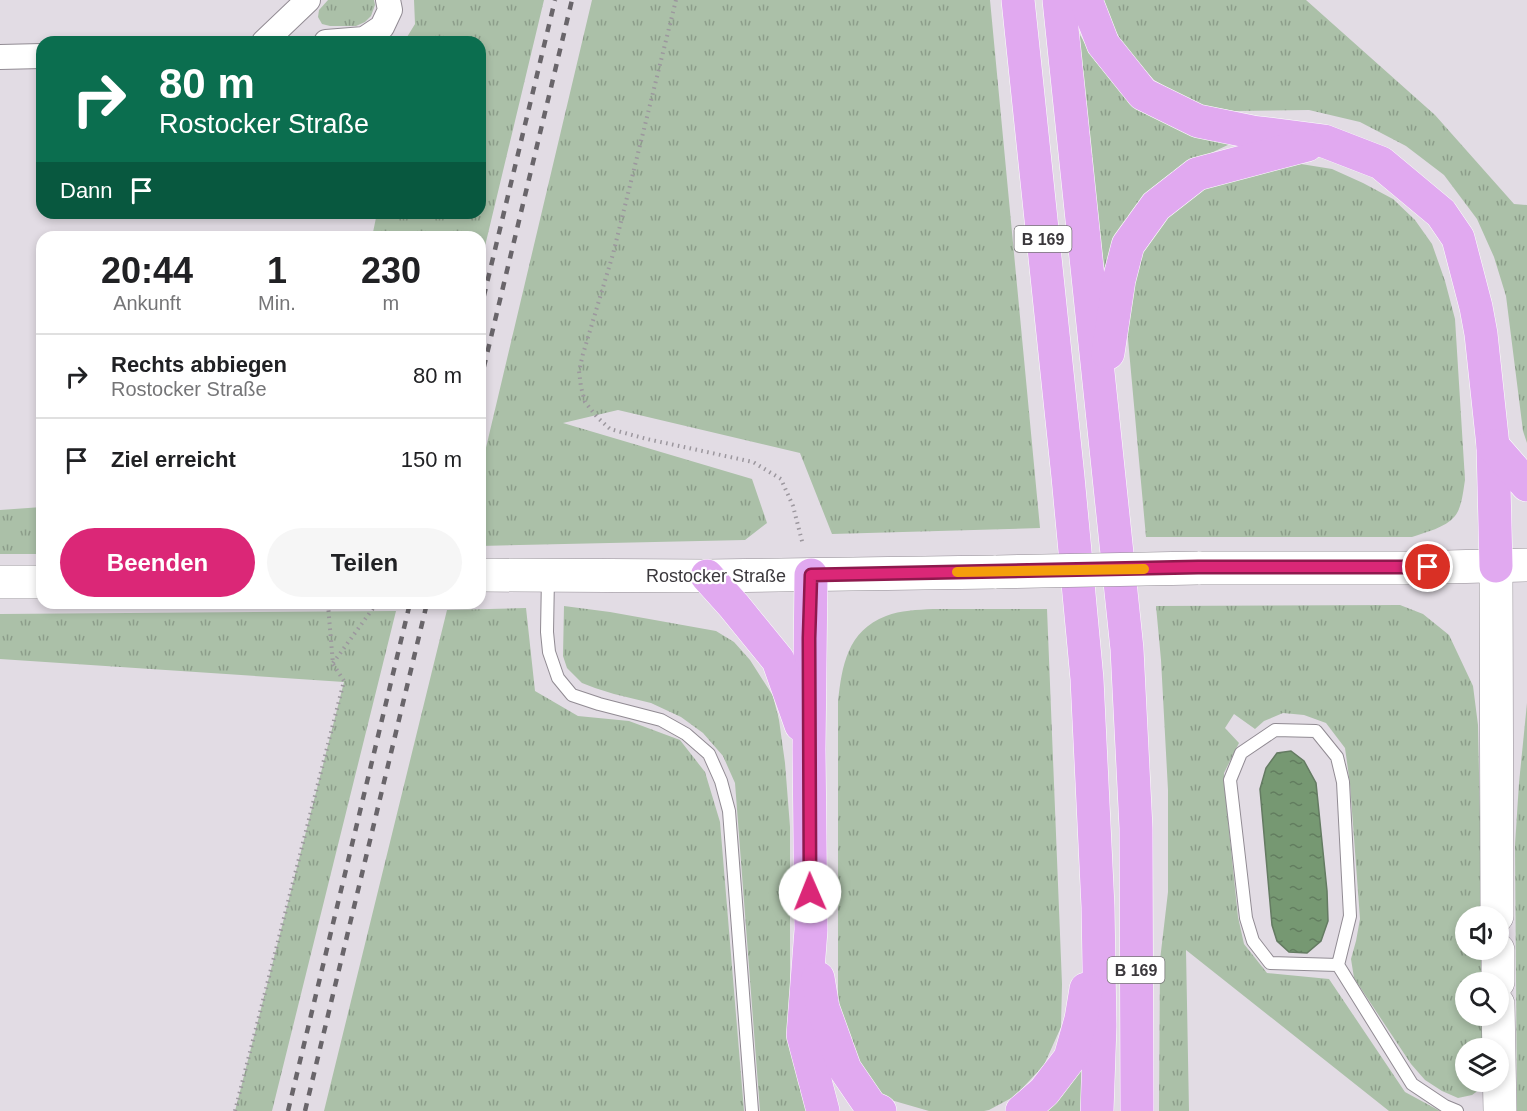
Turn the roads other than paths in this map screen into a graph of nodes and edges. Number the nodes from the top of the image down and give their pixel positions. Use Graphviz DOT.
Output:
graph roads {
  1 [pos="308,0"];
  2 [pos="388,0"];
  3 [pos="1018,0"];
  4 [pos="1059,0"];
  5 [pos="1086,0"];
  6 [pos="270,36"];
  7 [pos="368,36"];
  8 [pos="36,56"];
  9 [pos="0,57"];
  10 [pos="1324,141"];
  11 [pos="1101,396"];
  12 [pos="1493,446"];
  13 [pos="1527,485"];
  14 [pos="1512,566"];
  15 [pos="487,575"];
  16 [pos="548,575"];
  17 [pos="811,575"];
  18 [pos="707,576"];
  19 [pos="0,582"];
  20 [pos="36,582"];
  21 [pos="809,749"];
  22 [pos="1497,906"];
  23 [pos="1098,907"];
  24 [pos="811,930"];
  25 [pos="1338,965"];
  26 [pos="1498,1026"];
  27 [pos="752,1111"];
  28 [pos="823,1111"];
  29 [pos="880,1111"];
  30 [pos="1022,1111"];
  31 [pos="1097,1111"];
  32 [pos="1137,1111"];
  33 [pos="1457,1111"];
  34 [pos="1500,1111"];
  1 -- 6 [label="street"];
  2 -- 7 [label="street"];
  3 -- 23 [label="highway, B 169"];
  4 -- 11 [label="highway, B 169"];
  5 -- 10 [label="highway"];
  8 -- 9 [label="street"];
  10 -- 11 [label="highway"];
  10 -- 12 [label="highway"];
  11 -- 32 [label="highway, B 169"];
  12 -- 13 [label="highway"];
  12 -- 14 [label="highway"];
  14 -- 17 [label="street, Rostocker Straße, bridge"];
  14 -- 22 [label="street"];
  15 -- 16 [label="street, Rostocker Straße"];
  16 -- 18 [label="street, Rostocker Straße"];
  16 -- 27 [label="lane"];
  17 -- 18 [label="street, Rostocker Straße"];
  17 -- 21 [label="highway"];
  18 -- 21 [label="highway"];
  19 -- 20 [label="street"];
  21 -- 24 [label="highway"];
  23 -- 30 [label="highway"];
  23 -- 31 [label="highway, B 169"];
  24 -- 28 [label="highway"];
  24 -- 29 [label="highway"];
  25 -- 25 [label="lane"];
  25 -- 33 [label="lane"];
  26 -- 34 [label="street"];
}
